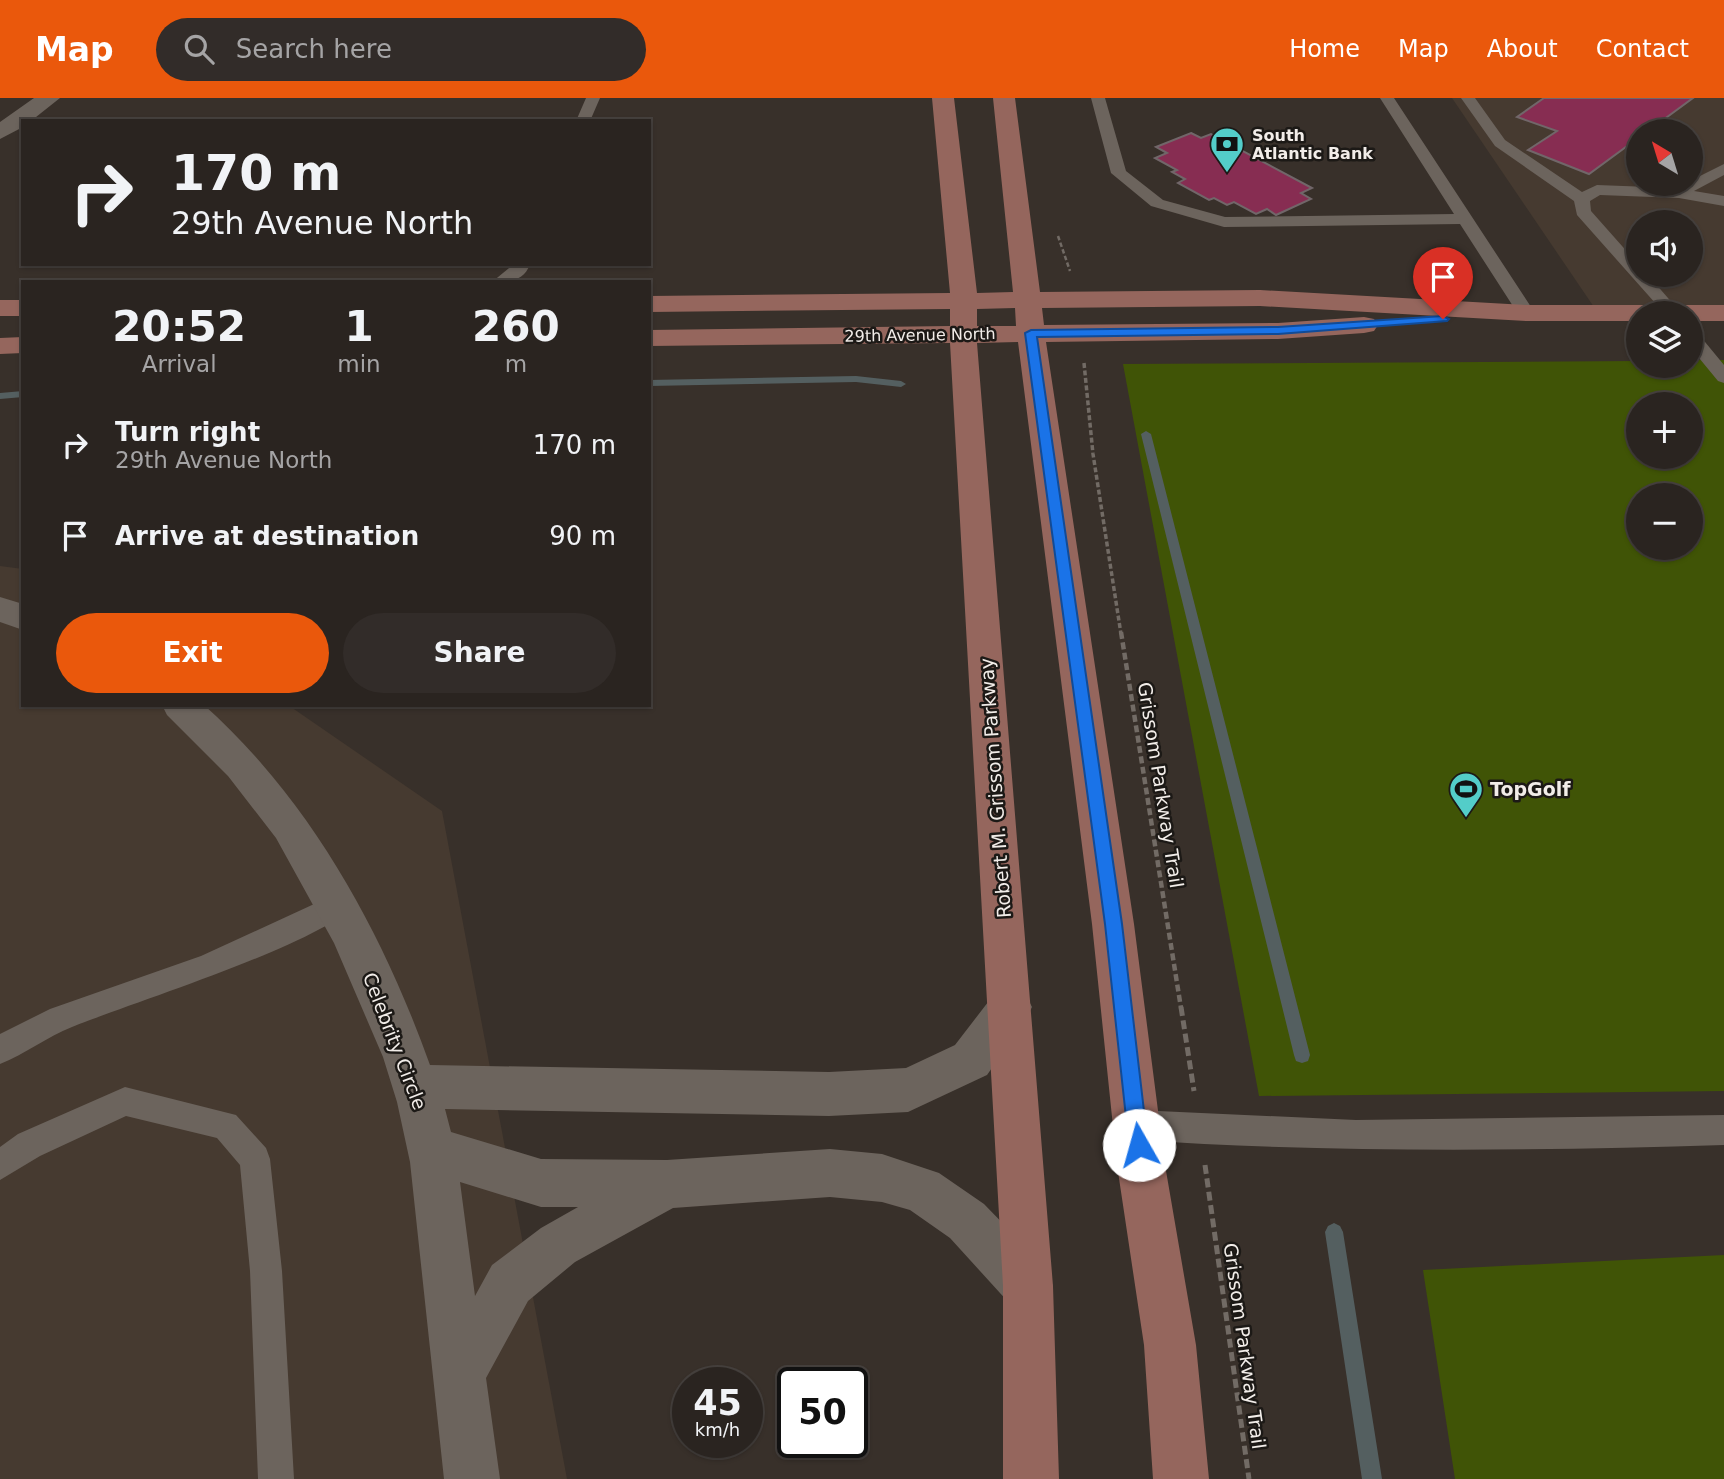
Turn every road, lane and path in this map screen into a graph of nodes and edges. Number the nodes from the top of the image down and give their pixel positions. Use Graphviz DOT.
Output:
graph roads {
  1 [pos="49,98"];
  2 [pos="593,98"];
  3 [pos="943,98"];
  4 [pos="1004,98"];
  5 [pos="1098,98"];
  6 [pos="1387,98"];
  7 [pos="1468,98"];
  8 [pos="584,119"];
  9 [pos="0,132"];
  10 [pos="1723,170"];
  11 [pos="1703,180"];
  12 [pos="1626,191"];
  13 [pos="1696,196"];
  14 [pos="1582,199"];
  15 [pos="1724,201"];
  16 [pos="1466,219"];
  17 [pos="1057,234"];
  18 [pos="1626,260"];
  19 [pos="523,272"];
  20 [pos="505,280"];
  21 [pos="1650,287"];
  22 [pos="1074,300"];
  23 [pos="1028,301"];
  24 [pos="1662,301"];
  25 [pos="651,303"];
  26 [pos="0,308"];
  27 [pos="21,308"];
  28 [pos="1526,313"];
  29 [pos="1626,313"];
  30 [pos="1703,313"];
  31 [pos="1724,313"];
  32 [pos="963,317"];
  33 [pos="1031,333"];
  34 [pos="1079,333"];
  35 [pos="651,338"];
  36 [pos="0,345"];
  37 [pos="21,345"];
  38 [pos="1703,351"];
  39 [pos="1724,377"];
  40 [pos="0,609"];
  41 [pos="21,616"];
  42 [pos="182,707"];
  43 [pos="338,905"];
  44 [pos="1010,1007"];
  45 [pos="0,1050"];
  46 [pos="416,1087"];
  47 [pos="1136,1125"];
  48 [pos="1200,1130"];
  49 [pos="1724,1130"];
  50 [pos="432,1150"];
  51 [pos="0,1165"];
  52 [pos="668,1184"];
  53 [pos="1028,1286"];
  54 [pos="459,1375"];
  55 [pos="276,1479"];
  56 [pos="472,1479"];
  57 [pos="1031,1479"];
  58 [pos="1181,1479"];
  59 [pos="1249,1479"];
  1 -- 9 [label="street"];
  2 -- 8 [label="lane"];
  3 -- 32 [label="main road, Robert M. Grissom Parkway"];
  4 -- 23 [label="main road"];
  5 -- 16 [label="lane"];
  6 -- 16 [label="lane"];
  7 -- 14 [label="lane"];
  10 -- 11 [label="lane"];
  12 -- 14 [label="lane"];
  13 -- 15 [label="lane"];
  14 -- 18 [label="lane"];
  16 -- 28 [label="lane"];
  17 -- 22 [label="path"];
  19 -- 20 [label="lane"];
  21 -- 24 [label="lane"];
  22 -- 23 [label="main road, 29th Avenue North"];
  22 -- 28 [label="main road, 29th Avenue North"];
  23 -- 32 [label="main road, 29th Avenue North"];
  23 -- 33 [label="main road"];
  25 -- 32 [label="main road, 29th Avenue North"];
  26 -- 27 [label="main road"];
  28 -- 29 [label="main road, 29th Avenue North"];
  28 -- 34 [label="main road, 29th Avenue North"];
  30 -- 31 [label="main road, 29th Avenue North"];
  32 -- 33 [label="main road, 29th Avenue North"];
  32 -- 35 [label="main road, 29th Avenue North"];
  32 -- 44 [label="main road, Robert M. Grissom Parkway"];
  33 -- 34 [label="main road, 29th Avenue North"];
  33 -- 47 [label="main road"];
  34 -- 48 [label="path, Grissom Parkway Trail"];
  36 -- 37 [label="main road"];
  38 -- 39 [label="lane"];
  40 -- 41 [label="street"];
  42 -- 43 [label="street, Celebrity Circle"];
  43 -- 45 [label="lane"];
  43 -- 46 [label="street, Celebrity Circle"];
  44 -- 46 [label="street"];
  44 -- 53 [label="main road, Robert M. Grissom Parkway"];
  46 -- 50 [label="street, Celebrity Circle"];
  47 -- 48 [label="lane"];
  47 -- 58 [label="main road"];
  48 -- 49 [label="lane"];
  48 -- 59 [label="path, Grissom Parkway Trail"];
  50 -- 52 [label="street"];
  50 -- 54 [label="street, Celebrity Circle"];
  51 -- 55 [label="lane"];
  52 -- 53 [label="street"];
  52 -- 54 [label="street"];
  53 -- 57 [label="main road, Robert M. Grissom Parkway"];
  54 -- 56 [label="street, Celebrity Circle"];
}
